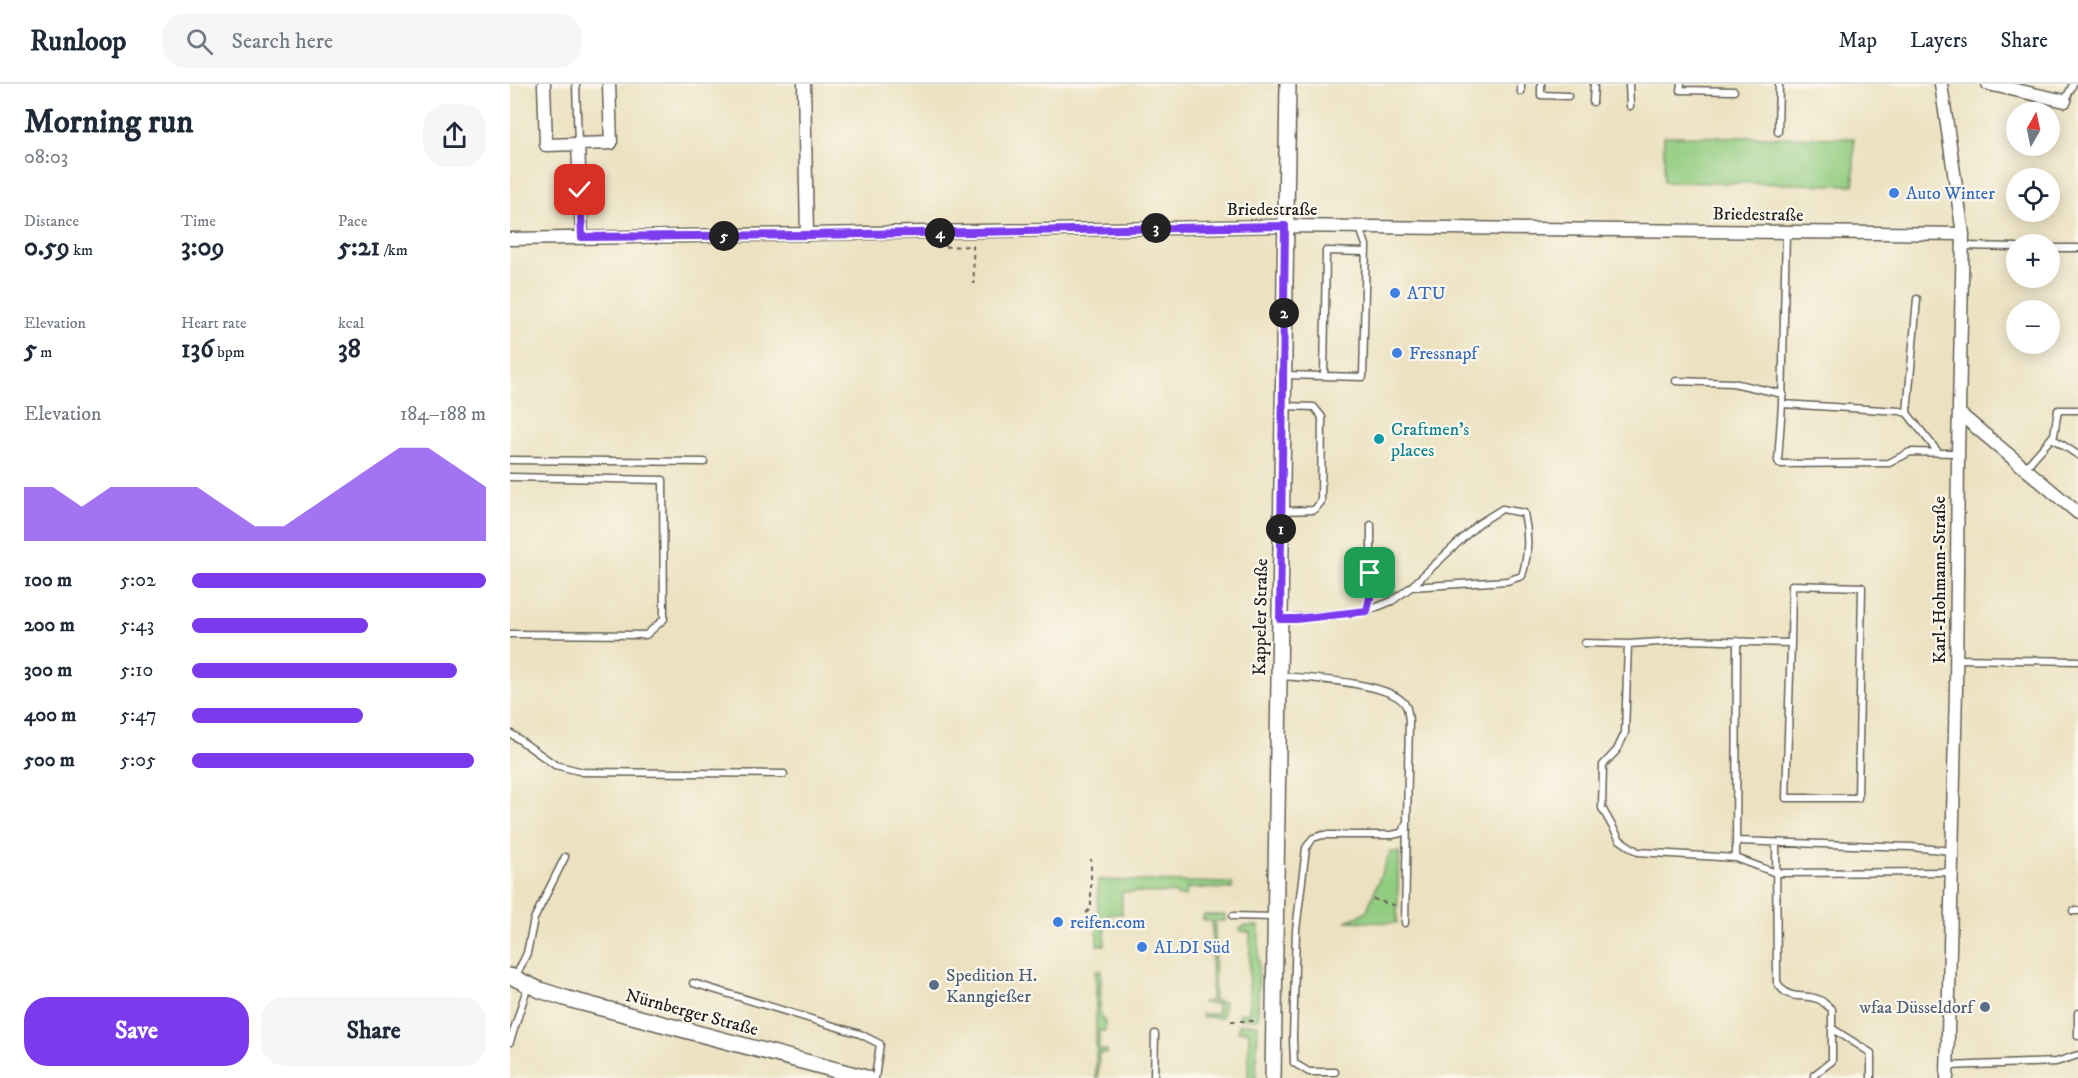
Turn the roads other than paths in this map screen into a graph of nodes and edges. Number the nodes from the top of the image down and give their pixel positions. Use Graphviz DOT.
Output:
graph roads {
  1 [pos="544,84"];
  2 [pos="576,84"];
  3 [pos="609,84"];
  4 [pos="804,84"];
  5 [pos="1288,84"];
  6 [pos="1521,84"];
  7 [pos="1541,84"];
  8 [pos="1594,84"];
  9 [pos="1629,84"];
  10 [pos="1681,84"];
  11 [pos="1779,84"];
  12 [pos="1941,84"];
  13 [pos="1988,84"];
  14 [pos="2073,84"];
  15 [pos="1734,91"];
  16 [pos="1521,93"];
  17 [pos="1568,96"];
  18 [pos="2066,101"];
  19 [pos="1593,102"];
  20 [pos="1630,106"];
  21 [pos="1778,132"];
  22 [pos="578,144"];
  23 [pos="1285,226"];
  24 [pos="1360,227"];
  25 [pos="1786,232"];
  26 [pos="807,235"];
  27 [pos="582,237"];
  28 [pos="510,239"];
  29 [pos="1963,240"];
  30 [pos="2006,246"];
  31 [pos="2060,248"];
  32 [pos="2078,248"];
  33 [pos="1366,252"];
  34 [pos="1917,299"];
  35 [pos="1283,375"];
  36 [pos="1324,376"];
  37 [pos="1676,381"];
  38 [pos="1783,394"];
  39 [pos="1782,404"];
  40 [pos="1283,406"];
  41 [pos="2078,410"];
  42 [pos="1907,413"];
  43 [pos="1959,413"];
  44 [pos="2052,438"];
  45 [pos="1938,452"];
  46 [pos="1958,453"];
  47 [pos="2078,455"];
  48 [pos="510,460"];
  49 [pos="704,462"];
  50 [pos="2025,468"];
  51 [pos="510,477"];
  52 [pos="1281,511"];
  53 [pos="2078,513"];
  54 [pos="1371,525"];
  55 [pos="1411,587"];
  56 [pos="1367,611"];
  57 [pos="1280,619"];
  58 [pos="510,634"];
  59 [pos="1737,641"];
  60 [pos="1585,642"];
  61 [pos="1791,643"];
  62 [pos="1628,644"];
  63 [pos="1957,659"];
  64 [pos="2078,661"];
  65 [pos="1279,675"];
  66 [pos="510,733"];
  67 [pos="784,774"];
  68 [pos="1407,823"];
  69 [pos="1737,841"];
  70 [pos="1776,843"];
  71 [pos="1952,851"];
  72 [pos="565,856"];
  73 [pos="1737,858"];
  74 [pos="1952,872"];
  75 [pos="1776,873"];
  76 [pos="1233,916"];
  77 [pos="1275,917"];
  78 [pos="1405,923"];
  79 [pos="518,980"];
  80 [pos="693,983"];
  81 [pos="2078,1013"];
  82 [pos="1833,1029"];
  83 [pos="1155,1034"];
  84 [pos="2078,1036"];
  85 [pos="510,1042"];
  86 [pos="2078,1055"];
  87 [pos="1335,1072"];
  88 [pos="1947,1072"];
  89 [pos="866,1078"];
  90 [pos="876,1078"];
  91 [pos="1154,1078"];
  92 [pos="1273,1078"];
  93 [pos="1814,1078"];
  94 [pos="1870,1078"];
  1 -- 22 [label="street"];
  2 -- 22 [label="lane"];
  3 -- 22 [label="street"];
  4 -- 26 [label="street"];
  5 -- 23 [label="street, Kappeler Straße"];
  6 -- 16 [label="lane"];
  7 -- 17 [label="lane"];
  8 -- 19 [label="lane"];
  9 -- 20 [label="lane"];
  10 -- 15 [label="lane"];
  11 -- 21 [label="lane"];
  12 -- 29 [label="street, Karl-Hohmann-Straße"];
  13 -- 18 [label="street"];
  14 -- 18 [label="lane"];
  22 -- 27 [label="street"];
  23 -- 24 [label="street, Briedestraße"];
  23 -- 26 [label="street, Briedestraße"];
  23 -- 35 [label="street, Kappeler Straße"];
  24 -- 25 [label="street, Briedestraße"];
  24 -- 33 [label="lane"];
  25 -- 29 [label="street, Briedestraße"];
  25 -- 38 [label="lane"];
  26 -- 27 [label="street, Briedestraße"];
  27 -- 28 [label="street, Briedestraße"];
  29 -- 30 [label="lane"];
  29 -- 43 [label="street, Karl-Hohmann-Straße"];
  31 -- 32 [label="lane"];
  33 -- 36 [label="lane"];
  33 -- 36 [label="lane"];
  34 -- 42 [label="lane"];
  35 -- 36 [label="lane"];
  35 -- 40 [label="street, Kappeler Straße"];
  37 -- 38 [label="lane"];
  38 -- 39 [label="lane"];
  39 -- 42 [label="lane"];
  39 -- 45 [label="lane"];
  40 -- 52 [label="street, Kappeler Straße"];
  40 -- 52 [label="lane"];
  41 -- 44 [label="lane"];
  42 -- 45 [label="lane"];
  43 -- 46 [label="street, Karl-Hohmann-Straße"];
  43 -- 50 [label="street"];
  44 -- 47 [label="lane"];
  44 -- 50 [label="lane"];
  45 -- 46 [label="lane"];
  46 -- 63 [label="street, Karl-Hohmann-Straße"];
  48 -- 49 [label="lane"];
  50 -- 53 [label="street"];
  51 -- 58 [label="lane"];
  52 -- 57 [label="street, Kappeler Straße"];
  54 -- 56 [label="lane"];
  55 -- 55 [label="lane"];
  55 -- 56 [label="lane"];
  56 -- 57 [label="lane"];
  57 -- 65 [label="street, Kappeler Straße"];
  59 -- 61 [label="lane"];
  59 -- 62 [label="lane"];
  59 -- 69 [label="lane"];
  60 -- 62 [label="lane"];
  61 -- 61 [label="lane"];
  62 -- 73 [label="lane"];
  63 -- 64 [label="lane"];
  63 -- 71 [label="street, Karl-Hohmann-Straße"];
  65 -- 68 [label="lane"];
  65 -- 77 [label="street, Kappeler Straße"];
  66 -- 67 [label="lane"];
  68 -- 78 [label="lane"];
  68 -- 87 [label="lane"];
  69 -- 70 [label="lane"];
  69 -- 73 [label="lane"];
  70 -- 71 [label="lane"];
  70 -- 75 [label="lane"];
  71 -- 74 [label="street, Karl-Hohmann-Straße"];
  72 -- 79 [label="lane"];
  73 -- 75 [label="lane"];
  74 -- 75 [label="lane"];
  74 -- 88 [label="street, Karl-Hohmann-Straße"];
  75 -- 82 [label="lane"];
  76 -- 77 [label="lane"];
  77 -- 92 [label="street, Kappeler Straße"];
  79 -- 85 [label="lane"];
  79 -- 89 [label="street, Nürnberger Straße"];
  80 -- 90 [label="lane"];
  81 -- 84 [label="lane"];
  82 -- 93 [label="lane"];
  82 -- 94 [label="lane"];
  83 -- 91 [label="lane"];
  86 -- 88 [label="lane"];
}
